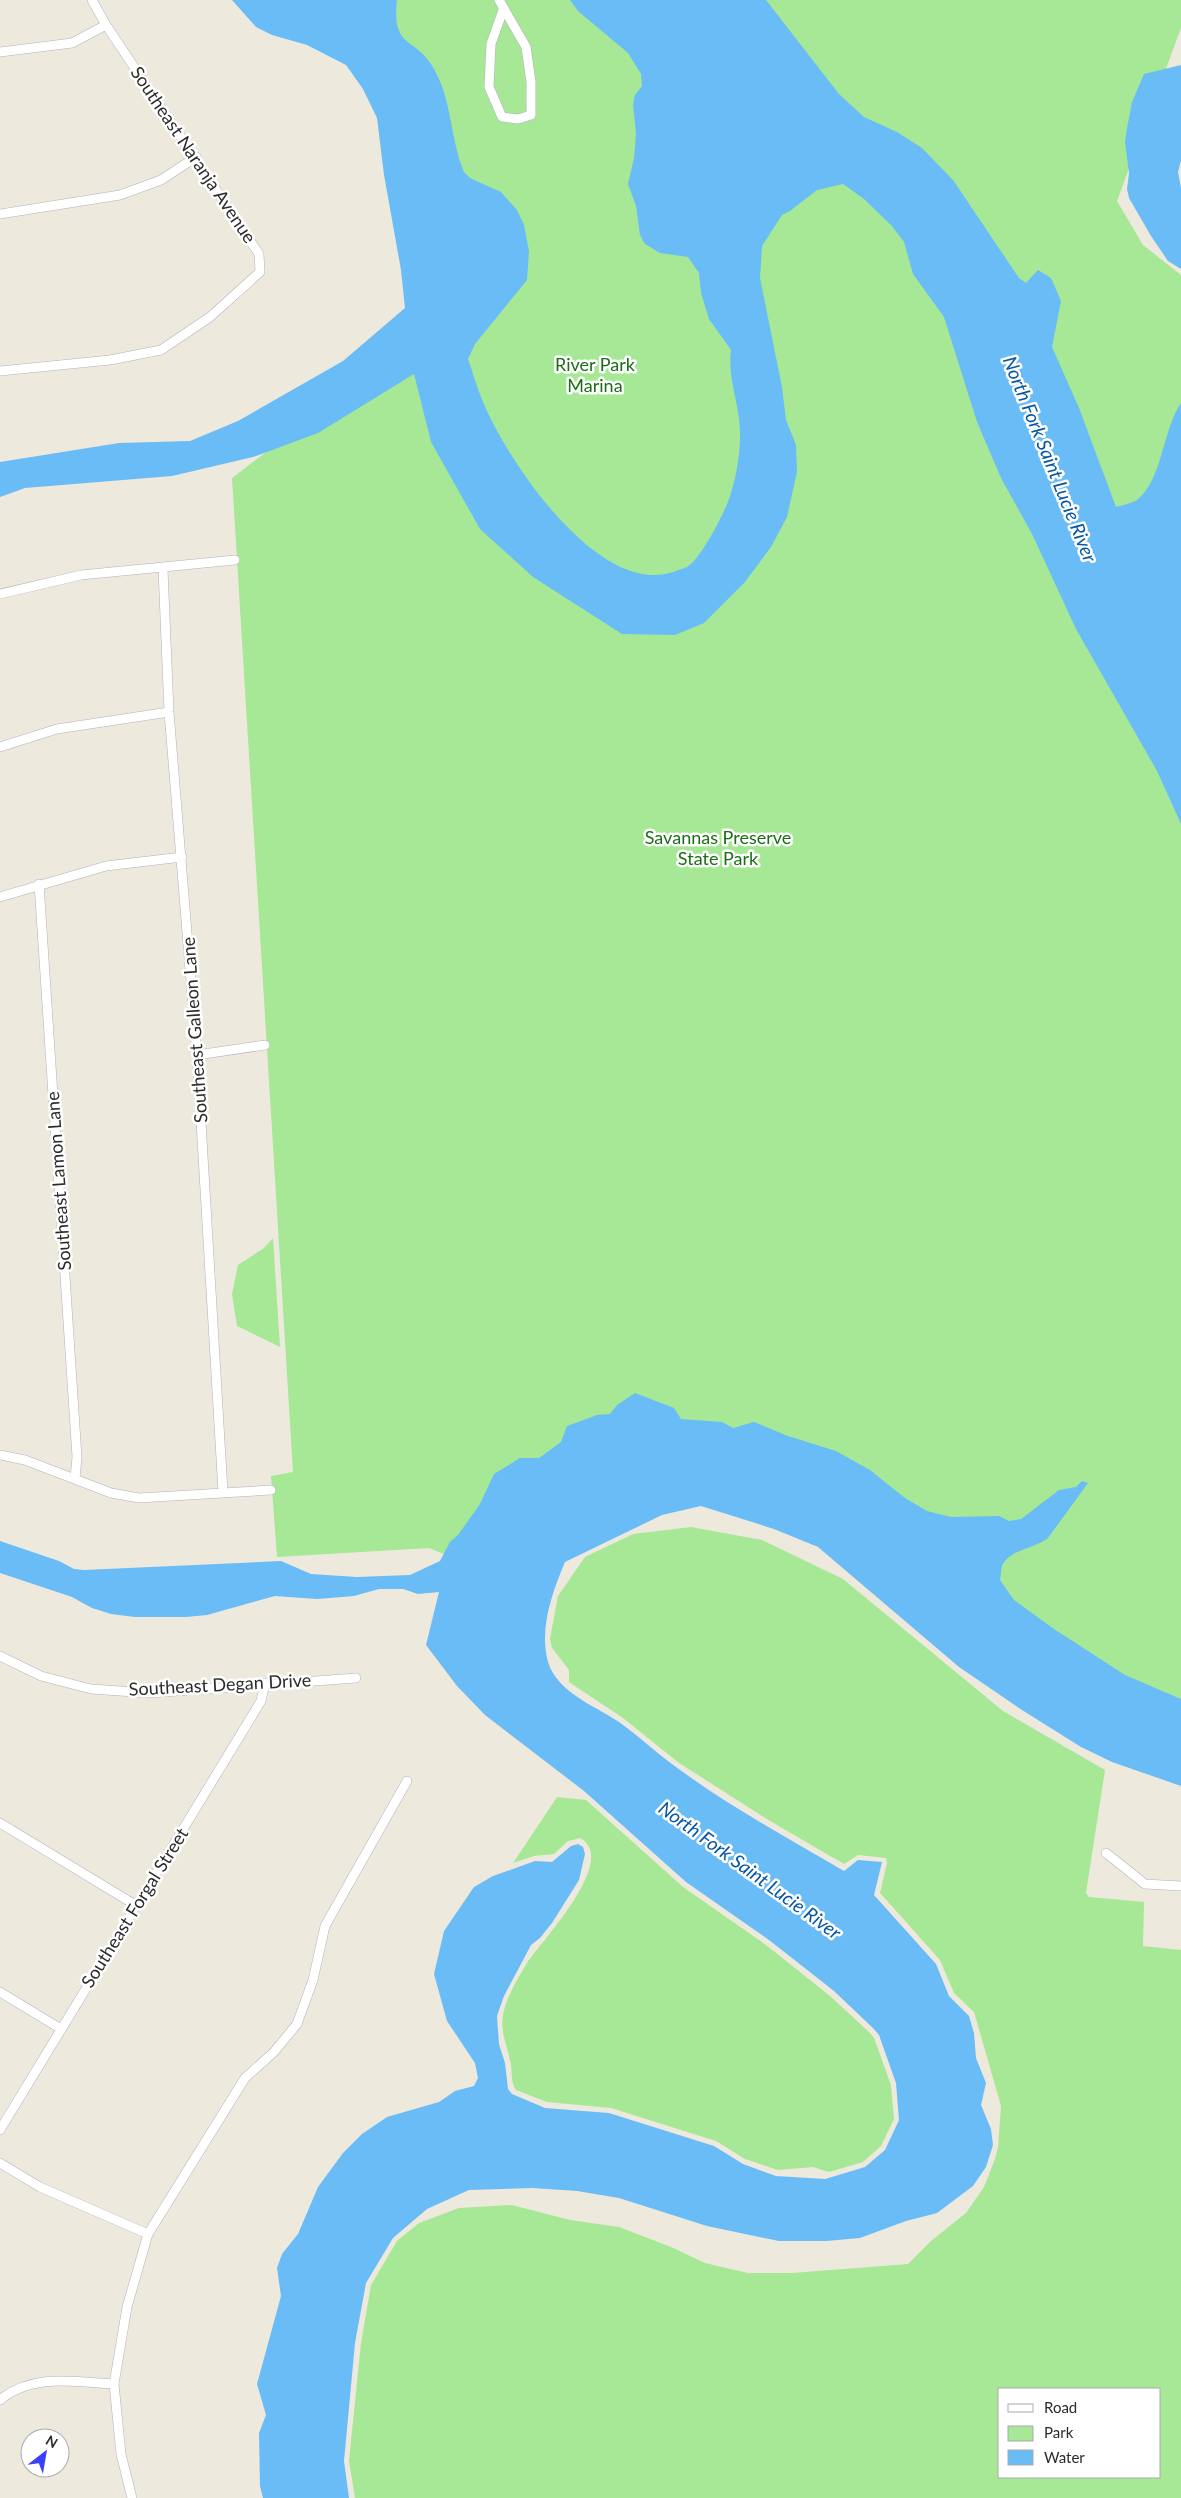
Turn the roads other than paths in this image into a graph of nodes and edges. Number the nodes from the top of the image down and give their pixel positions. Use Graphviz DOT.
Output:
graph roads {
  1 [pos="92,0"];
  2 [pos="499,0"];
  3 [pos="503,10"];
  4 [pos="106,25"];
  5 [pos="0,52"];
  6 [pos="196,157"];
  7 [pos="0,214"];
  8 [pos="0,371"];
  9 [pos="235,560"];
  10 [pos="163,569"];
  11 [pos="0,594"];
  12 [pos="169,712"];
  13 [pos="0,747"];
  14 [pos="182,857"];
  15 [pos="39,884"];
  16 [pos="0,897"];
  17 [pos="264,1046"];
  18 [pos="197,1055"];
  19 [pos="0,1455"];
  20 [pos="76,1479"];
  21 [pos="271,1490"];
  22 [pos="223,1492"];
  23 [pos="0,1656"];
  24 [pos="356,1678"];
  25 [pos="265,1683"];
  26 [pos="407,1781"];
  27 [pos="0,1823"];
  28 [pos="1106,1853"];
  29 [pos="1181,1886"];
  30 [pos="137,1906"];
  31 [pos="0,1992"];
  32 [pos="61,2029"];
  33 [pos="0,2130"];
  34 [pos="0,2163"];
  35 [pos="148,2234"];
  36 [pos="114,2384"];
  37 [pos="0,2400"];
  38 [pos="132,2498"];
  1 -- 4 [label="street, Southeast Naranja Avenue"];
  2 -- 3 [label="street"];
  3 -- 3 [label="street"];
  4 -- 5 [label="street"];
  4 -- 6 [label="street, Southeast Naranja Avenue"];
  6 -- 7 [label="street"];
  6 -- 8 [label="street, Southeast Naranja Avenue"];
  9 -- 10 [label="street"];
  10 -- 11 [label="street"];
  10 -- 12 [label="street, Southeast Galleon Lane"];
  12 -- 13 [label="street"];
  12 -- 14 [label="street, Southeast Galleon Lane"];
  14 -- 15 [label="street"];
  14 -- 18 [label="street, Southeast Galleon Lane"];
  15 -- 16 [label="street"];
  15 -- 20 [label="street, Southeast Lamon Lane"];
  17 -- 18 [label="street"];
  18 -- 22 [label="street, Southeast Galleon Lane"];
  19 -- 20 [label="street"];
  20 -- 22 [label="street"];
  21 -- 22 [label="street"];
  23 -- 25 [label="street, Southeast Degan Drive"];
  24 -- 25 [label="street, Southeast Degan Drive"];
  25 -- 30 [label="street, Southeast Forgal Street"];
  26 -- 35 [label="street"];
  27 -- 30 [label="street"];
  28 -- 29 [label="street"];
  30 -- 32 [label="street, Southeast Forgal Street"];
  31 -- 32 [label="street"];
  32 -- 33 [label="street, Southeast Forgal Street"];
  34 -- 35 [label="street"];
  35 -- 36 [label="street"];
  36 -- 37 [label="street"];
  36 -- 38 [label="street"];
}
